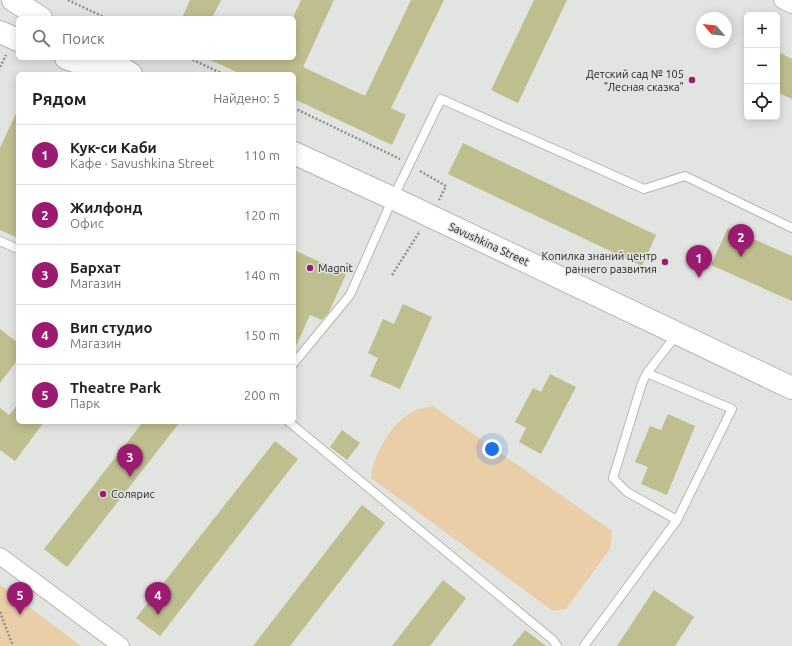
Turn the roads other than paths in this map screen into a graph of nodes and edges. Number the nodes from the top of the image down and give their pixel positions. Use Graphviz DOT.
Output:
graph roads {
  1 [pos="13,0"];
  2 [pos="782,0"];
  3 [pos="792,5"];
  4 [pos="37,16"];
  5 [pos="0,32"];
  6 [pos="12,48"];
  7 [pos="72,60"];
  8 [pos="108,60"];
  9 [pos="104,72"];
  10 [pos="128,72"];
  11 [pos="296,154"];
  12 [pos="393,198"];
  13 [pos="792,228"];
  14 [pos="0,241"];
  15 [pos="16,248"];
  16 [pos="677,333"];
  17 [pos="296,361"];
  18 [pos="647,373"];
  19 [pos="792,388"];
  20 [pos="291,424"];
  21 [pos="678,520"];
  22 [pos="0,556"];
  23 [pos="121,646"];
  24 [pos="557,646"];
  25 [pos="584,646"];
  1 -- 4 [label="main road"];
  2 -- 3 [label="street"];
  5 -- 6 [label="main road"];
  7 -- 9 [label="main road"];
  8 -- 10 [label="main road"];
  11 -- 12 [label="main road, Savushkina Street"];
  12 -- 13 [label="lane"];
  12 -- 16 [label="main road, Savushkina Street"];
  12 -- 17 [label="lane"];
  14 -- 15 [label="lane"];
  16 -- 18 [label="lane"];
  16 -- 19 [label="main road, Savushkina Street"];
  18 -- 21 [label="lane"];
  18 -- 21 [label="lane"];
  20 -- 24 [label="lane"];
  21 -- 25 [label="lane"];
  22 -- 23 [label="street"];
}
